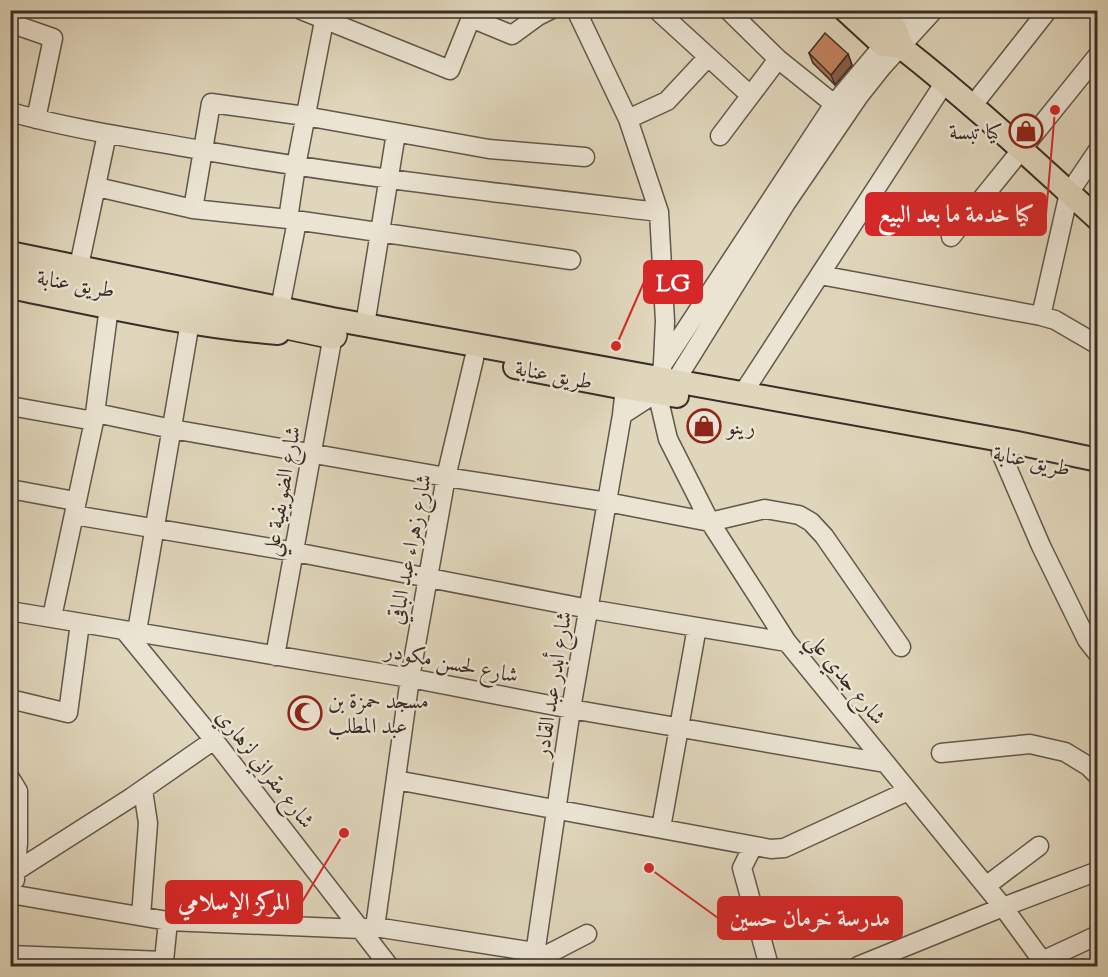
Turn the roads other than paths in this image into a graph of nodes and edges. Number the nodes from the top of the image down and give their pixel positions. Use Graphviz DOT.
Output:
graph roads {
  1 [pos="301,10"];
  2 [pos="550,10"];
  3 [pos="576,10"];
  4 [pos="657,10"];
  5 [pos="728,10"];
  6 [pos="845,10"];
  7 [pos="876,10"];
  8 [pos="913,10"];
  9 [pos="934,10"];
  10 [pos="1048,10"];
  11 [pos="324,21"];
  12 [pos="10,23"];
  13 [pos="893,40"];
  14 [pos="1098,55"];
  15 [pos="708,57"];
  16 [pos="778,59"];
  17 [pos="945,82"];
  18 [pos="750,95"];
  19 [pos="834,104"];
  20 [pos="973,105"];
  21 [pos="10,112"];
  22 [pos="305,116"];
  23 [pos="36,119"];
  24 [pos="628,119"];
  25 [pos="396,133"];
  26 [pos="107,134"];
  27 [pos="720,136"];
  28 [pos="1021,149"];
  29 [pos="203,150"];
  30 [pos="1098,150"];
  31 [pos="585,157"];
  32 [pos="296,166"];
  33 [pos="389,180"];
  34 [pos="97,187"];
  35 [pos="1069,194"];
  36 [pos="193,208"];
  37 [pos="659,212"];
  38 [pos="1098,219"];
  39 [pos="292,220"];
  40 [pos="379,232"];
  41 [pos="951,237"];
  42 [pos="10,252"];
  43 [pos="571,261"];
  44 [pos="10,262"];
  45 [pos="79,266"];
  46 [pos="10,272"];
  47 [pos="820,275"];
  48 [pos="10,287"];
  49 [pos="109,307"];
  50 [pos="280,308"];
  51 [pos="1041,316"];
  52 [pos="190,322"];
  53 [pos="365,325"];
  54 [pos="332,327"];
  55 [pos="1098,345"];
  56 [pos="474,359"];
  57 [pos="664,379"];
  58 [pos="625,388"];
  59 [pos="742,393"];
  60 [pos="10,406"];
  61 [pos="622,415"];
  62 [pos="95,417"];
  63 [pos="172,429"];
  64 [pos="1001,453"];
  65 [pos="312,454"];
  66 [pos="1098,460"];
  67 [pos="1098,474"];
  68 [pos="446,477"];
  69 [pos="10,489"];
  70 [pos="607,502"];
  71 [pos="75,508"];
  72 [pos="710,522"];
  73 [pos="155,530"];
  74 [pos="295,552"];
  75 [pos="428,577"];
  76 [pos="588,609"];
  77 [pos="10,611"];
  78 [pos="52,617"];
  79 [pos="80,622"];
  80 [pos="697,627"];
  81 [pos="130,631"];
  82 [pos="788,642"];
  83 [pos="901,647"];
  84 [pos="1098,654"];
  85 [pos="275,656"];
  86 [pos="410,678"];
  87 [pos="10,699"];
  88 [pos="571,709"];
  89 [pos="679,727"];
  90 [pos="214,740"];
  91 [pos="940,753"];
  92 [pos="885,763"];
  93 [pos="1098,776"];
  94 [pos="10,778"];
  95 [pos="396,780"];
  96 [pos="143,790"];
  97 [pos="908,791"];
  98 [pos="556,810"];
  99 [pos="661,828"];
  100 [pos="753,846"];
  101 [pos="1040,846"];
  102 [pos="14,847"];
  103 [pos="16,871"];
  104 [pos="1098,871"];
  105 [pos="986,886"];
  106 [pos="12,894"];
  107 [pos="1003,907"];
  108 [pos="141,916"];
  109 [pos="168,921"];
  110 [pos="368,928"];
  111 [pos="587,934"];
  112 [pos="1098,935"];
  113 [pos="10,956"];
  114 [pos="530,960"];
  115 [pos="885,961"];
  116 [pos="43,962"];
  117 [pos="165,964"];
  118 [pos="1044,964"];
  119 [pos="389,966"];
  120 [pos="769,966"];
  121 [pos="858,966"];
  1 -- 11 [label="street"];
  2 -- 11 [label="street"];
  3 -- 24 [label="street, شارع جدي علي"];
  4 -- 15 [label="street"];
  5 -- 16 [label="street"];
  6 -- 13 [label="main road"];
  7 -- 13 [label="main road"];
  8 -- 13 [label="street"];
  9 -- 13 [label="street"];
  10 -- 20 [label="street"];
  11 -- 22 [label="street"];
  12 -- 23 [label="street"];
  13 -- 17 [label="main road"];
  13 -- 19 [label="street"];
  13 -- 57 [label="street"];
  14 -- 28 [label="street"];
  15 -- 18 [label="street"];
  15 -- 24 [label="street"];
  16 -- 18 [label="street"];
  16 -- 19 [label="street"];
  17 -- 20 [label="main road"];
  17 -- 47 [label="street"];
  18 -- 27 [label="street"];
  19 -- 57 [label="street"];
  20 -- 28 [label="main road"];
  21 -- 23 [label="street"];
  22 -- 25 [label="street"];
  22 -- 29 [label="street"];
  22 -- 32 [label="street"];
  23 -- 26 [label="street"];
  24 -- 37 [label="street, شارع جدي علي"];
  25 -- 31 [label="street"];
  25 -- 33 [label="street"];
  26 -- 29 [label="street"];
  26 -- 34 [label="street"];
  28 -- 35 [label="main road"];
  28 -- 41 [label="street"];
  29 -- 32 [label="street"];
  29 -- 36 [label="street"];
  30 -- 35 [label="street"];
  32 -- 33 [label="street"];
  32 -- 39 [label="street"];
  33 -- 37 [label="street"];
  33 -- 40 [label="street"];
  34 -- 36 [label="street"];
  34 -- 45 [label="street"];
  35 -- 38 [label="main road"];
  35 -- 51 [label="street"];
  36 -- 39 [label="street"];
  37 -- 57 [label="street, شارع جدي علي"];
  39 -- 40 [label="street"];
  39 -- 50 [label="street"];
  40 -- 43 [label="street"];
  40 -- 53 [label="street"];
  42 -- 45 [label="main road"];
  44 -- 54 [label="highway, طريق عنابة"];
  45 -- 50 [label="main road"];
  46 -- 54 [label="highway, طريق عنابة"];
  47 -- 51 [label="street"];
  47 -- 59 [label="street"];
  48 -- 49 [label="main road"];
  49 -- 52 [label="main road"];
  49 -- 62 [label="street"];
  50 -- 54 [label="main road"];
  51 -- 55 [label="street"];
  52 -- 54 [label="main road"];
  52 -- 63 [label="street"];
  53 -- 54 [label="main road, طريق عنابة"];
  53 -- 57 [label="main road, طريق عنابة"];
  54 -- 56 [label="main road, طريق عنابة"];
  54 -- 65 [label="street, شارع الضويفية علي"];
  56 -- 58 [label="main road, طريق عنابة"];
  56 -- 68 [label="street, شارع زهراء عبد الباقي"];
  57 -- 58 [label="main road, طريق عنابة"];
  57 -- 59 [label="main road, طريق عنابة"];
  57 -- 61 [label="street"];
  57 -- 64 [label="main road, طريق عنابة"];
  57 -- 72 [label="street, شارع جدي علي"];
  58 -- 61 [label="street, شارع أبدر عبد القادر"];
  59 -- 66 [label="main road, طريق عنابة"];
  60 -- 62 [label="street"];
  61 -- 70 [label="street, شارع أبدر عبد القادر"];
  62 -- 63 [label="street"];
  62 -- 71 [label="street"];
  63 -- 65 [label="street"];
  63 -- 73 [label="street"];
  64 -- 67 [label="main road, طريق عنابة"];
  64 -- 84 [label="street"];
  65 -- 68 [label="street"];
  65 -- 74 [label="street, شارع الضويفية علي"];
  68 -- 70 [label="street"];
  68 -- 75 [label="street, شارع زهراء عبد الباقي"];
  69 -- 71 [label="street"];
  70 -- 72 [label="street"];
  70 -- 76 [label="street, شارع أبدر عبد القادر"];
  71 -- 73 [label="street"];
  71 -- 78 [label="street"];
  72 -- 82 [label="street, شارع جدي علي"];
  72 -- 83 [label="street"];
  73 -- 74 [label="street"];
  73 -- 81 [label="street"];
  74 -- 75 [label="street"];
  74 -- 85 [label="street, شارع الضويفية علي"];
  75 -- 76 [label="street"];
  75 -- 86 [label="street, شارع زهراء عبد الباقي"];
  76 -- 80 [label="street"];
  76 -- 88 [label="street, شارع أبدر عبد القادر"];
  77 -- 78 [label="street, شارع لحسن مكودر"];
  78 -- 79 [label="street, شارع لحسن مكودر"];
  79 -- 81 [label="street, شارع لحسن مكودر"];
  79 -- 87 [label="street"];
  80 -- 82 [label="street"];
  80 -- 89 [label="street"];
  81 -- 85 [label="street, شارع لحسن مكودر"];
  81 -- 90 [label="street, شارع مقراني لزهاري"];
  82 -- 92 [label="street, شارع جدي علي"];
  85 -- 86 [label="street, شارع لحسن مكودر"];
  86 -- 88 [label="street, شارع لحسن مكودر"];
  86 -- 95 [label="street, شارع زهراء عبد الباقي"];
  88 -- 89 [label="street, شارع لحسن مكودر"];
  88 -- 98 [label="street, شارع أبدر عبد القادر"];
  89 -- 92 [label="street, شارع لحسن مكودر"];
  89 -- 99 [label="street"];
  90 -- 96 [label="street"];
  90 -- 110 [label="street, شارع مقراني لزهاري"];
  91 -- 93 [label="street"];
  92 -- 97 [label="street, شارع جدي علي"];
  94 -- 102 [label="street"];
  95 -- 98 [label="street"];
  95 -- 110 [label="street, شارع زهراء عبد الباقي"];
  96 -- 103 [label="street"];
  96 -- 108 [label="street"];
  97 -- 100 [label="street"];
  97 -- 105 [label="street, شارع جدي علي"];
  98 -- 99 [label="street"];
  98 -- 114 [label="street, شارع أبدر عبد القادر"];
  99 -- 100 [label="street"];
  100 -- 120 [label="street"];
  101 -- 105 [label="street"];
  102 -- 103 [label="street"];
  103 -- 106 [label="street"];
  104 -- 107 [label="street"];
  105 -- 107 [label="street, شارع جدي علي"];
  106 -- 108 [label="street"];
  107 -- 115 [label="street"];
  107 -- 118 [label="street, شارع جدي علي"];
  108 -- 109 [label="street"];
  109 -- 110 [label="street"];
  109 -- 117 [label="street"];
  110 -- 114 [label="street"];
  110 -- 119 [label="street, شارع مقراني لزهاري"];
  111 -- 114 [label="street"];
  112 -- 118 [label="street"];
  113 -- 116 [label="street"];
  115 -- 121 [label="street"];
  116 -- 117 [label="street"];
}
